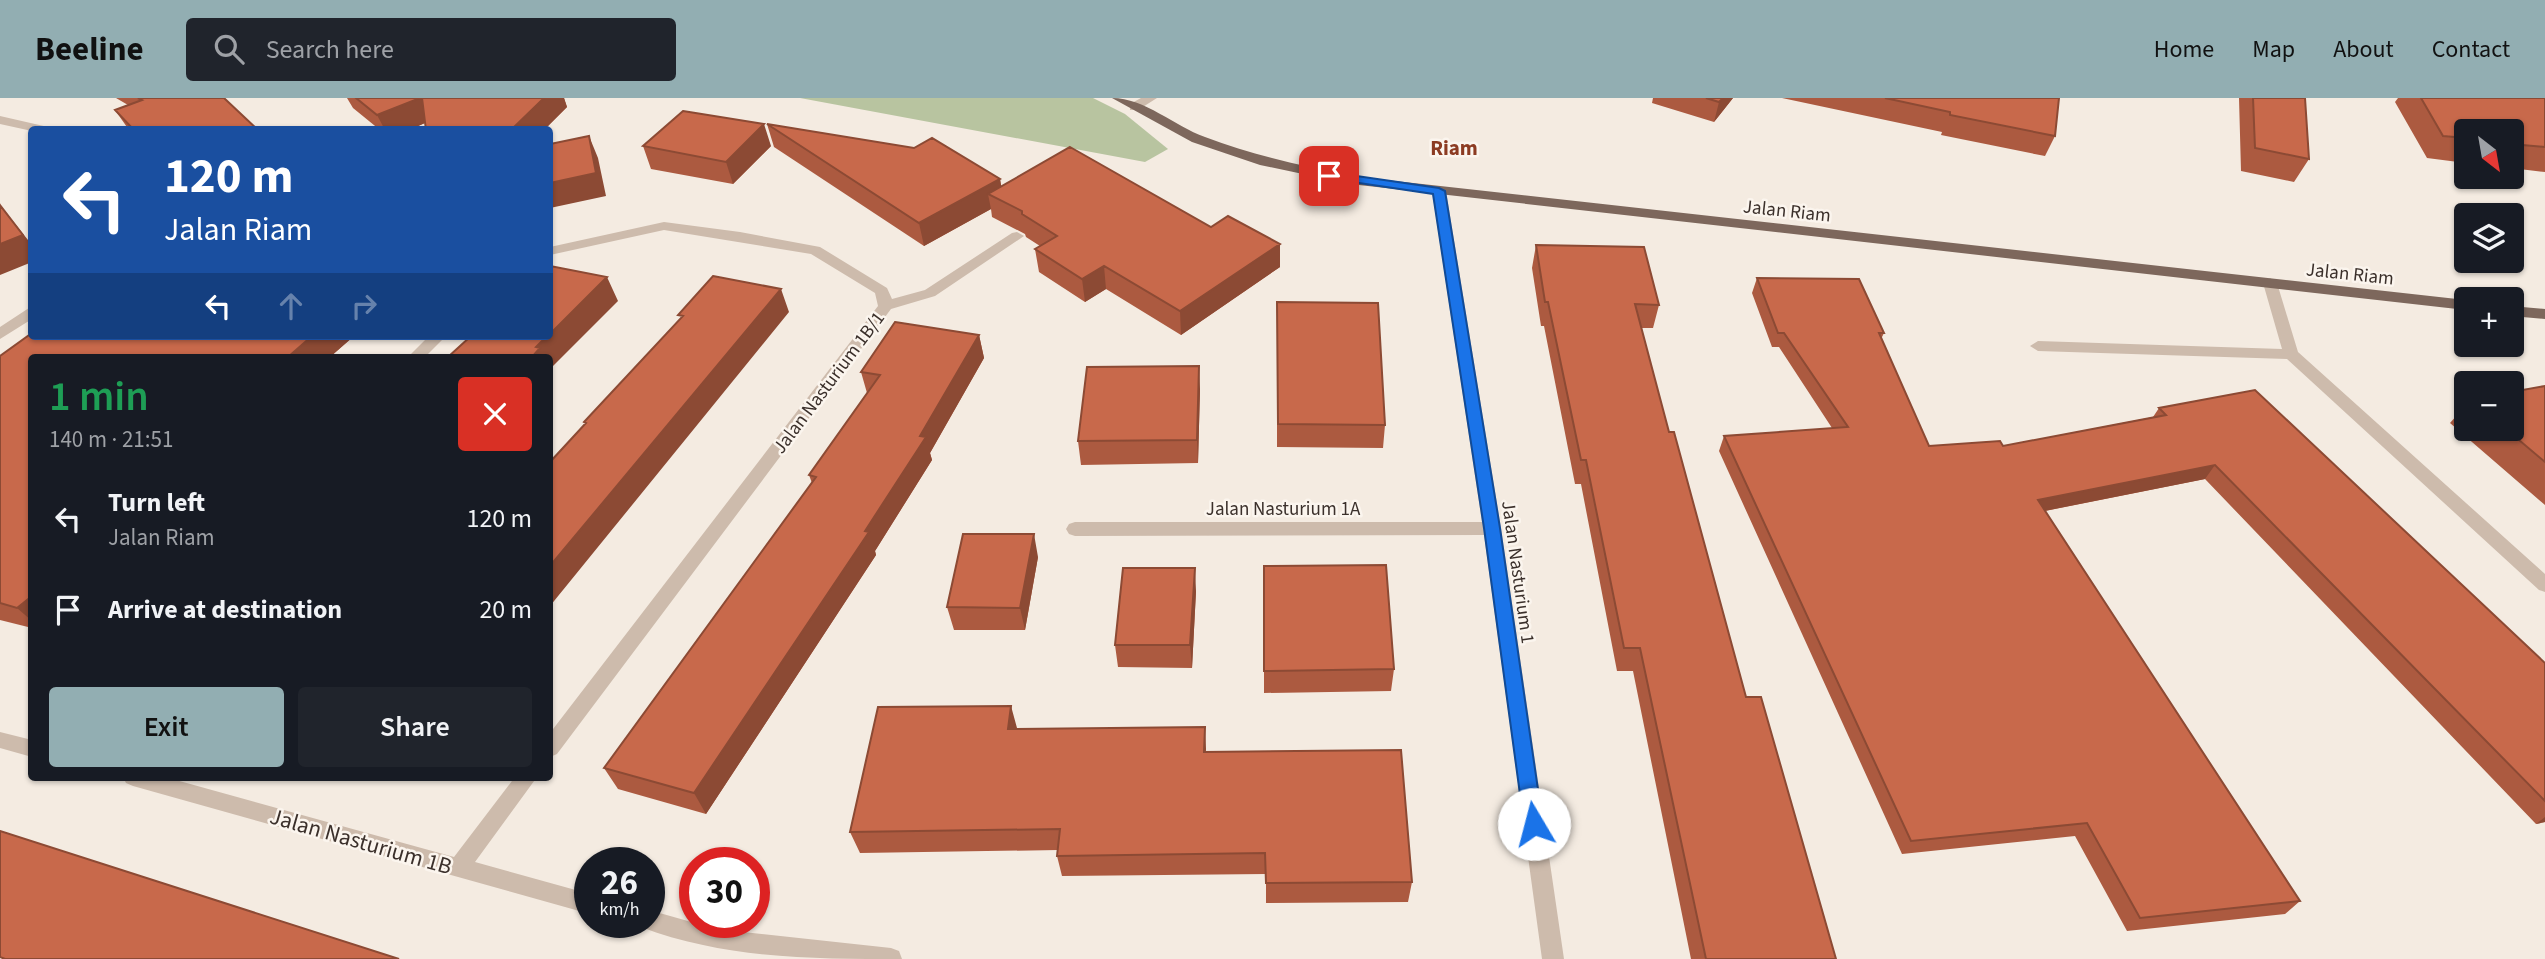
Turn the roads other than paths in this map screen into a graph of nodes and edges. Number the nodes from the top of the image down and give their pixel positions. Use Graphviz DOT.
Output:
graph roads {
  1 [pos="1118,98"];
  2 [pos="1151,98"];
  3 [pos="1134,107"];
  4 [pos="0,120"];
  5 [pos="28,127"];
  6 [pos="1439,191"];
  7 [pos="1017,236"];
  8 [pos="553,250"];
  9 [pos="2270,283"];
  10 [pos="2454,304"];
  11 [pos="886,306"];
  12 [pos="2524,312"];
  13 [pos="28,314"];
  14 [pos="2545,314"];
  15 [pos="0,334"];
  16 [pos="434,340"];
  17 [pos="2038,346"];
  18 [pos="419,354"];
  19 [pos="2291,354"];
  20 [pos="1492,528"];
  21 [pos="1074,529"];
  22 [pos="2545,585"];
  23 [pos="0,740"];
  24 [pos="553,743"];
  25 [pos="28,748"];
  26 [pos="147,781"];
  27 [pos="524,781"];
  28 [pos="458,868"];
  29 [pos="574,900"];
  30 [pos="665,925"];
  31 [pos="891,959"];
  32 [pos="1553,959"];
  1 -- 3 [label="main road, Jalan Riam"];
  2 -- 3 [label="street"];
  3 -- 6 [label="main road, Jalan Riam"];
  4 -- 5 [label="street"];
  6 -- 9 [label="main road, Jalan Riam"];
  6 -- 20 [label="street, Jalan Nasturium 1"];
  7 -- 11 [label="street"];
  8 -- 11 [label="street, Jalan Nasturium 1B/1"];
  9 -- 10 [label="main road, Jalan Riam"];
  9 -- 19 [label="street"];
  11 -- 24 [label="street, Jalan Nasturium 1B/1"];
  12 -- 14 [label="main road"];
  13 -- 15 [label="street"];
  16 -- 18 [label="street"];
  17 -- 19 [label="street"];
  19 -- 22 [label="street"];
  20 -- 21 [label="street, Jalan Nasturium 1A"];
  20 -- 32 [label="street, Jalan Nasturium 1"];
  23 -- 25 [label="street"];
  26 -- 28 [label="street, Jalan Nasturium 1B"];
  27 -- 28 [label="street"];
  28 -- 29 [label="street, Jalan Nasturium 1B"];
  30 -- 31 [label="street"];
}
